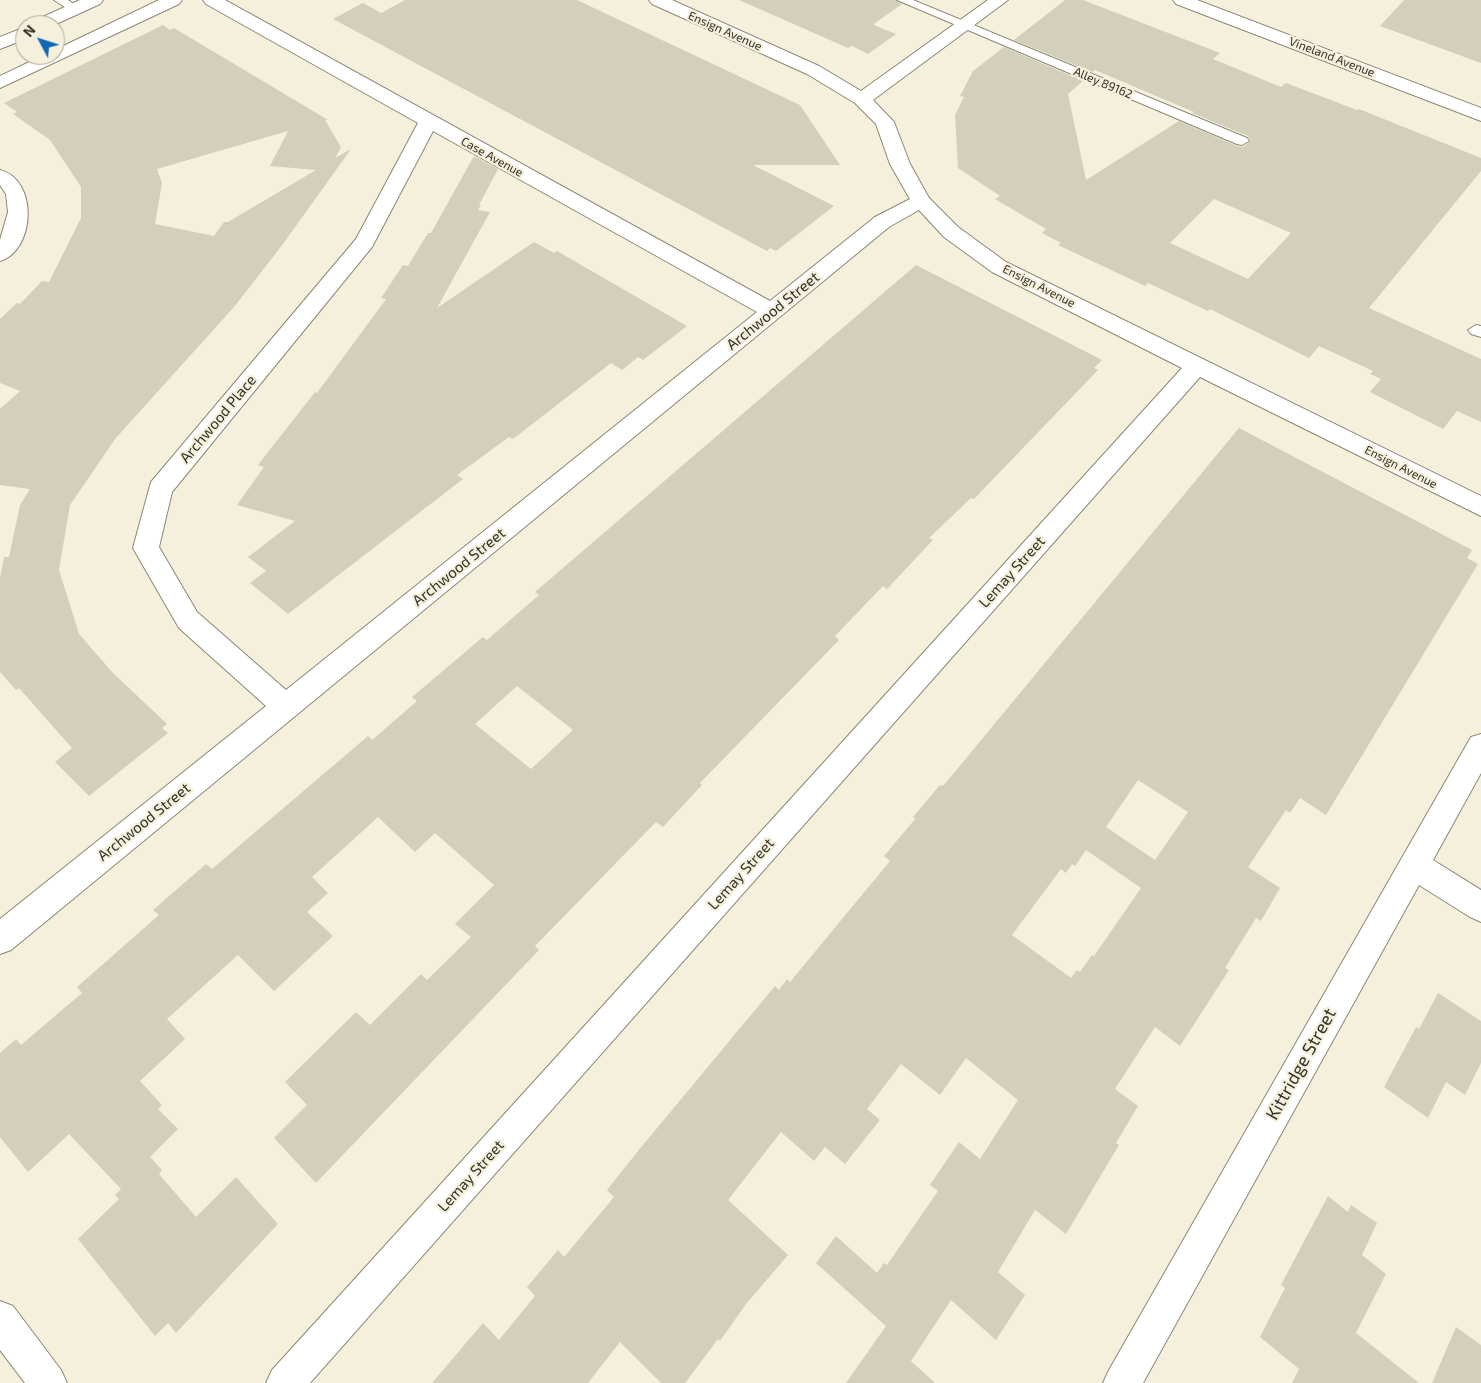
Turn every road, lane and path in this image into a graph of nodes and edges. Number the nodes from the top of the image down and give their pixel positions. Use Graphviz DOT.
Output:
graph roads {
  1 [pos="60,0"];
  2 [pos="94,0"];
  3 [pos="173,0"];
  4 [pos="212,0"];
  5 [pos="658,0"];
  6 [pos="903,0"];
  7 [pos="999,0"];
  8 [pos="1182,0"];
  9 [pos="75,9"];
  10 [pos="62,15"];
  11 [pos="964,25"];
  12 [pos="15,37"];
  13 [pos="0,44"];
  14 [pos="0,84"];
  15 [pos="862,99"];
  16 [pos="1481,115"];
  17 [pos="428,122"];
  18 [pos="1242,140"];
  19 [pos="0,176"];
  20 [pos="921,201"];
  21 [pos="0,254"];
  22 [pos="772,312"];
  23 [pos="1197,365"];
  24 [pos="1481,507"];
  25 [pos="287,707"];
  26 [pos="1481,746"];
  27 [pos="1414,865"];
  28 [pos="1481,907"];
  29 [pos="0,939"];
  30 [pos="0,1319"];
  31 [pos="48,1383"];
  32 [pos="286,1383"];
  33 [pos="1122,1383"];
  1 -- 9 [label="lane"];
  2 -- 9 [label="street"];
  3 -- 14 [label="street"];
  4 -- 17 [label="street, Case Avenue"];
  5 -- 15 [label="street, Ensign Avenue"];
  6 -- 11 [label="lane"];
  7 -- 11 [label="street"];
  8 -- 16 [label="street, Vineland Avenue"];
  9 -- 10 [label="street"];
  11 -- 15 [label="street"];
  11 -- 18 [label="lane, Alley 89162"];
  12 -- 13 [label="street"];
  15 -- 20 [label="street, Ensign Avenue"];
  17 -- 22 [label="street, Case Avenue"];
  17 -- 25 [label="street, Archwood Place"];
  19 -- 21 [label="street"];
  20 -- 22 [label="street, Archwood Street"];
  20 -- 23 [label="street, Ensign Avenue"];
  22 -- 25 [label="street, Archwood Street"];
  23 -- 24 [label="street, Ensign Avenue"];
  23 -- 32 [label="street, Lemay Street"];
  25 -- 29 [label="street, Archwood Street"];
  26 -- 27 [label="street, Kittridge Street"];
  27 -- 28 [label="street"];
  27 -- 33 [label="street, Kittridge Street"];
  30 -- 31 [label="street"];
}
